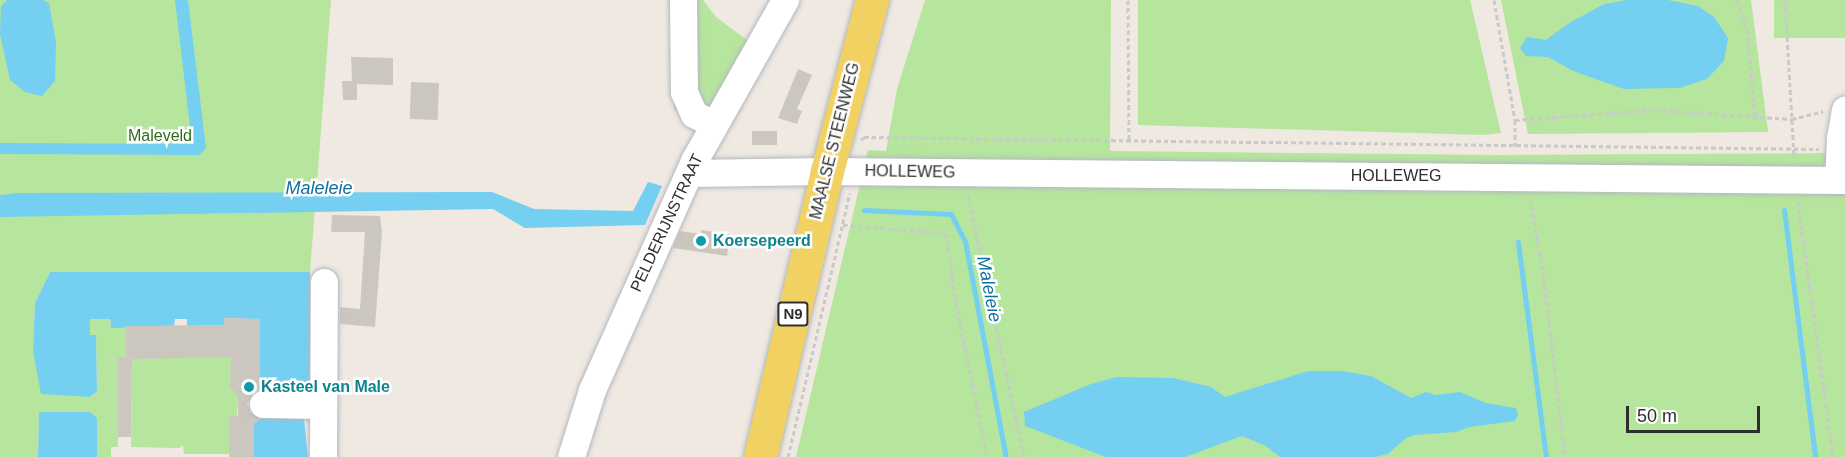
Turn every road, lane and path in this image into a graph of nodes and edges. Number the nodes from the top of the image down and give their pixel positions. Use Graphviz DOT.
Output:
graph roads {
  1 [pos="683,0"];
  2 [pos="785,0"];
  3 [pos="872,0"];
  4 [pos="1128,0"];
  5 [pos="1494,0"];
  6 [pos="1737,0"];
  7 [pos="1785,0"];
  8 [pos="1836,109"];
  9 [pos="1755,116"];
  10 [pos="1792,119"];
  11 [pos="1515,120"];
  12 [pos="713,124"];
  13 [pos="867,126"];
  14 [pos="864,137"];
  15 [pos="1130,141"];
  16 [pos="856,144"];
  17 [pos="1515,147"];
  18 [pos="1794,149"];
  19 [pos="1839,149"];
  20 [pos="841,171"];
  21 [pos="689,173"];
  22 [pos="962,173"];
  23 [pos="1526,177"];
  24 [pos="1795,180"];
  25 [pos="1842,180"];
  26 [pos="843,225"];
  27 [pos="324,282"];
  28 [pos="263,404"];
  29 [pos="315,405"];
  30 [pos="323,457"];
  31 [pos="571,457"];
  32 [pos="760,457"];
  33 [pos="788,457"];
  34 [pos="987,457"];
  35 [pos="1023,457"];
  36 [pos="1565,457"];
  37 [pos="1833,457"];
  1 -- 12 [label="street"];
  2 -- 12 [label="street, PELDERIJNSTRAAT"];
  3 -- 20 [label="main road, MAALSE STEENWEG / N9"];
  4 -- 15 [label="path"];
  5 -- 11 [label="path"];
  6 -- 9 [label="path"];
  7 -- 10 [label="path"];
  8 -- 10 [label="path"];
  8 -- 19 [label="street"];
  9 -- 10 [label="path"];
  9 -- 11 [label="path"];
  10 -- 18 [label="path"];
  11 -- 17 [label="path"];
  12 -- 21 [label="street, PELDERIJNSTRAAT"];
  13 -- 14 [label="path"];
  14 -- 15 [label="path, HOLLEWEG"];
  14 -- 16 [label="path, HOLLEWEG"];
  14 -- 20 [label="path"];
  15 -- 17 [label="path, HOLLEWEG"];
  17 -- 18 [label="path, HOLLEWEG"];
  18 -- 19 [label="path, HOLLEWEG"];
  18 -- 24 [label="path"];
  19 -- 25 [label="street"];
  20 -- 21 [label="street, HOLLEWEG"];
  20 -- 22 [label="street, HOLLEWEG"];
  20 -- 26 [label="path"];
  20 -- 32 [label="main road, MAALSE STEENWEG / N9"];
  21 -- 31 [label="street, PELDERIJNSTRAAT"];
  22 -- 23 [label="street, HOLLEWEG"];
  22 -- 35 [label="path"];
  23 -- 24 [label="street, HOLLEWEG"];
  23 -- 36 [label="path"];
  24 -- 25 [label="street, HOLLEWEG"];
  24 -- 37 [label="path"];
  26 -- 33 [label="path"];
  26 -- 34 [label="path"];
  27 -- 29 [label="street"];
  28 -- 29 [label="street"];
  29 -- 30 [label="street"];
}
